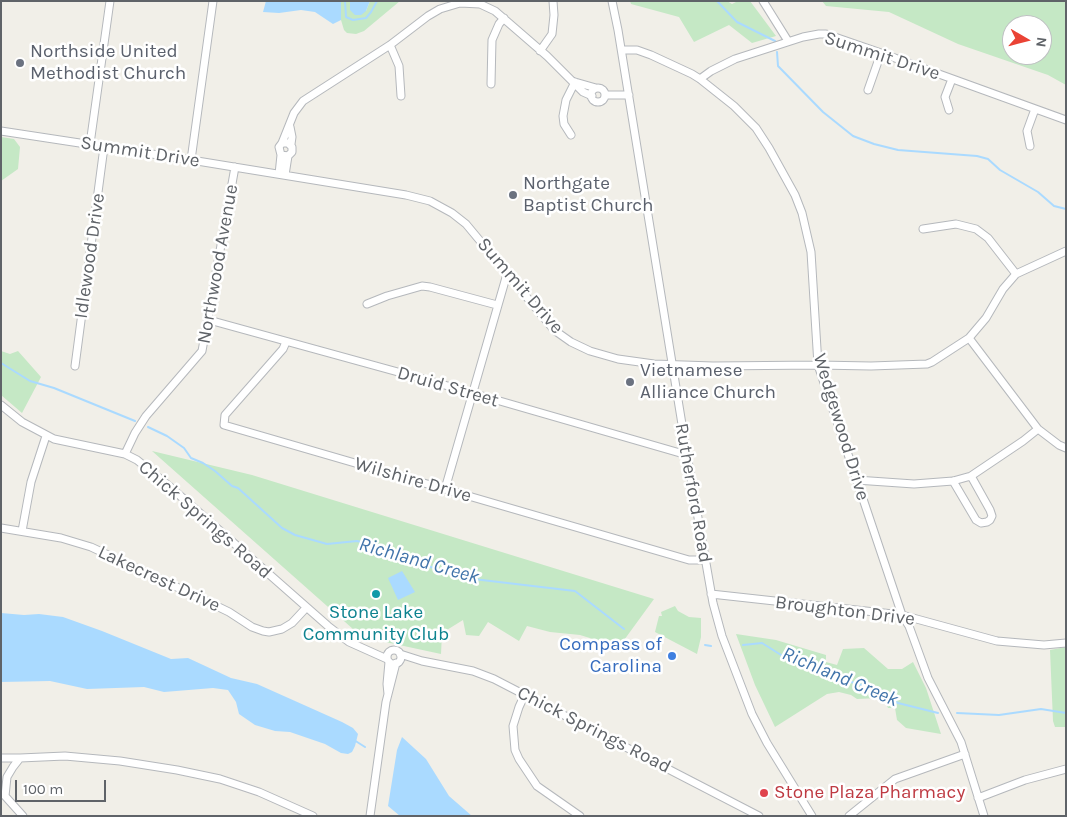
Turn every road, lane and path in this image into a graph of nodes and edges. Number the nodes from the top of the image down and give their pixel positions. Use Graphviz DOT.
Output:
graph roads {
  1 [pos="110,1"];
  2 [pos="213,1"];
  3 [pos="553,1"];
  4 [pos="612,1"];
  5 [pos="763,1"];
  6 [pos="504,18"];
  7 [pos="788,41"];
  8 [pos="390,45"];
  9 [pos="622,50"];
  10 [pos="540,51"];
  11 [pos="881,53"];
  12 [pos="700,79"];
  13 [pos="952,79"];
  14 [pos="575,82"];
  15 [pos="491,84"];
  16 [pos="596,88"];
  17 [pos="868,90"];
  18 [pos="605,95"];
  19 [pos="629,95"];
  20 [pos="400,96"];
  21 [pos="592,96"];
  22 [pos="1035,109"];
  23 [pos="949,110"];
  24 [pos="1066,120"];
  25 [pos="290,127"];
  26 [pos="1,131"];
  27 [pos="571,135"];
  28 [pos="282,143"];
  29 [pos="90,144"];
  30 [pos="291,144"];
  31 [pos="104,146"];
  32 [pos="1030,146"];
  33 [pos="284,156"];
  34 [pos="191,160"];
  35 [pos="235,167"];
  36 [pos="282,175"];
  37 [pos="923,229"];
  38 [pos="1066,250"];
  39 [pos="507,274"];
  40 [pos="1016,274"];
  41 [pos="367,304"];
  42 [pos="497,306"];
  43 [pos="209,320"];
  44 [pos="969,338"];
  45 [pos="286,342"];
  46 [pos="818,365"];
  47 [pos="75,366"];
  48 [pos="672,366"];
  49 [pos="471,394"];
  50 [pos="1,404"];
  51 [pos="1038,429"];
  52 [pos="46,436"];
  53 [pos="1066,448"];
  54 [pos="126,454"];
  55 [pos="687,455"];
  56 [pos="971,476"];
  57 [pos="856,480"];
  58 [pos="953,482"];
  59 [pos="445,489"];
  60 [pos="1,528"];
  61 [pos="22,531"];
  62 [pos="705,560"];
  63 [pos="711,594"];
  64 [pos="306,608"];
  65 [pos="902,616"];
  66 [pos="1066,643"];
  67 [pos="392,660"];
  68 [pos="422,661"];
  69 [pos="525,694"];
  70 [pos="964,754"];
  71 [pos="1,758"];
  72 [pos="20,758"];
  73 [pos="1066,769"];
  74 [pos="3,794"];
  75 [pos="978,798"];
  76 [pos="23,816"];
  77 [pos="313,816"];
  78 [pos="370,816"];
  79 [pos="580,816"];
  80 [pos="759,816"];
  81 [pos="812,816"];
  82 [pos="849,816"];
  83 [pos="984,816"];
  1 -- 29 [label="street"];
  2 -- 34 [label="street"];
  3 -- 10 [label="street"];
  4 -- 9 [label="street, Rutherford Road"];
  5 -- 7 [label="street"];
  6 -- 8 [label="street"];
  6 -- 10 [label="street"];
  6 -- 15 [label="street"];
  7 -- 11 [label="street, Summit Drive"];
  7 -- 12 [label="street, Summit Drive"];
  8 -- 20 [label="street"];
  8 -- 25 [label="street"];
  9 -- 12 [label="street, Wedgewood Drive"];
  9 -- 19 [label="street, Rutherford Road"];
  10 -- 14 [label="street"];
  11 -- 13 [label="street, Summit Drive"];
  11 -- 17 [label="street"];
  12 -- 46 [label="street, Wedgewood Drive"];
  13 -- 22 [label="street, Summit Drive"];
  13 -- 23 [label="street"];
  14 -- 16 [label="street"];
  14 -- 21 [label="street"];
  14 -- 27 [label="street"];
  16 -- 18 [label="street"];
  16 -- 21 [label="street"];
  18 -- 19 [label="street"];
  18 -- 21 [label="street"];
  19 -- 48 [label="street, Rutherford Road"];
  22 -- 24 [label="street, Summit Drive"];
  22 -- 32 [label="street"];
  25 -- 28 [label="street"];
  25 -- 30 [label="street"];
  26 -- 29 [label="street, Summit Drive"];
  28 -- 30 [label="street"];
  28 -- 33 [label="street"];
  29 -- 31 [label="street, Summit Drive"];
  30 -- 33 [label="street"];
  31 -- 34 [label="street, Summit Drive"];
  31 -- 47 [label="street, Idlewood Drive"];
  33 -- 36 [label="street"];
  34 -- 35 [label="street, Summit Drive"];
  35 -- 36 [label="street, Summit Drive"];
  35 -- 43 [label="street, Northwood Avenue"];
  36 -- 39 [label="street, Summit Drive"];
  37 -- 40 [label="street"];
  38 -- 40 [label="street, Summit Drive"];
  39 -- 42 [label="street"];
  39 -- 48 [label="street, Summit Drive"];
  40 -- 44 [label="street, Summit Drive"];
  41 -- 42 [label="street"];
  42 -- 49 [label="street"];
  43 -- 45 [label="street, Druid Street"];
  43 -- 54 [label="street, Northwood Avenue"];
  44 -- 46 [label="street, Summit Drive"];
  44 -- 51 [label="street"];
  45 -- 49 [label="street, Druid Street"];
  45 -- 59 [label="street, Wilshire Drive"];
  46 -- 48 [label="street, Summit Drive"];
  46 -- 57 [label="street, Wedgewood Drive"];
  48 -- 55 [label="street, Rutherford Road"];
  49 -- 55 [label="street, Druid Street"];
  49 -- 59 [label="street"];
  50 -- 52 [label="street, Chick Springs Road"];
  51 -- 53 [label="street"];
  51 -- 56 [label="street"];
  52 -- 54 [label="street, Chick Springs Road"];
  52 -- 61 [label="street"];
  54 -- 64 [label="street, Chick Springs Road"];
  55 -- 62 [label="street, Rutherford Road"];
  56 -- 58 [label="street"];
  56 -- 58 [label="street"];
  57 -- 58 [label="street"];
  57 -- 65 [label="street, Wedgewood Drive"];
  59 -- 62 [label="street, Wilshire Drive"];
  60 -- 61 [label="street, Lakecrest Drive"];
  61 -- 64 [label="street, Lakecrest Drive"];
  62 -- 63 [label="street, Rutherford Road"];
  63 -- 65 [label="street, Broughton Drive"];
  63 -- 81 [label="street, Rutherford Road"];
  64 -- 67 [label="street, Chick Springs Road"];
  65 -- 66 [label="street, Broughton Drive"];
  65 -- 70 [label="street, Wedgewood Drive"];
  67 -- 68 [label="street, Chick Springs Road"];
  67 -- 68 [label="street, Chick Springs Road"];
  67 -- 78 [label="street"];
  68 -- 69 [label="street, Chick Springs Road"];
  69 -- 79 [label="street"];
  69 -- 80 [label="street, Chick Springs Road"];
  70 -- 75 [label="street, Wedgewood Drive"];
  70 -- 82 [label="street"];
  71 -- 72 [label="street"];
  72 -- 74 [label="street"];
  72 -- 77 [label="street"];
  73 -- 75 [label="street"];
  74 -- 76 [label="street"];
  75 -- 83 [label="street, Wedgewood Drive"];
}
